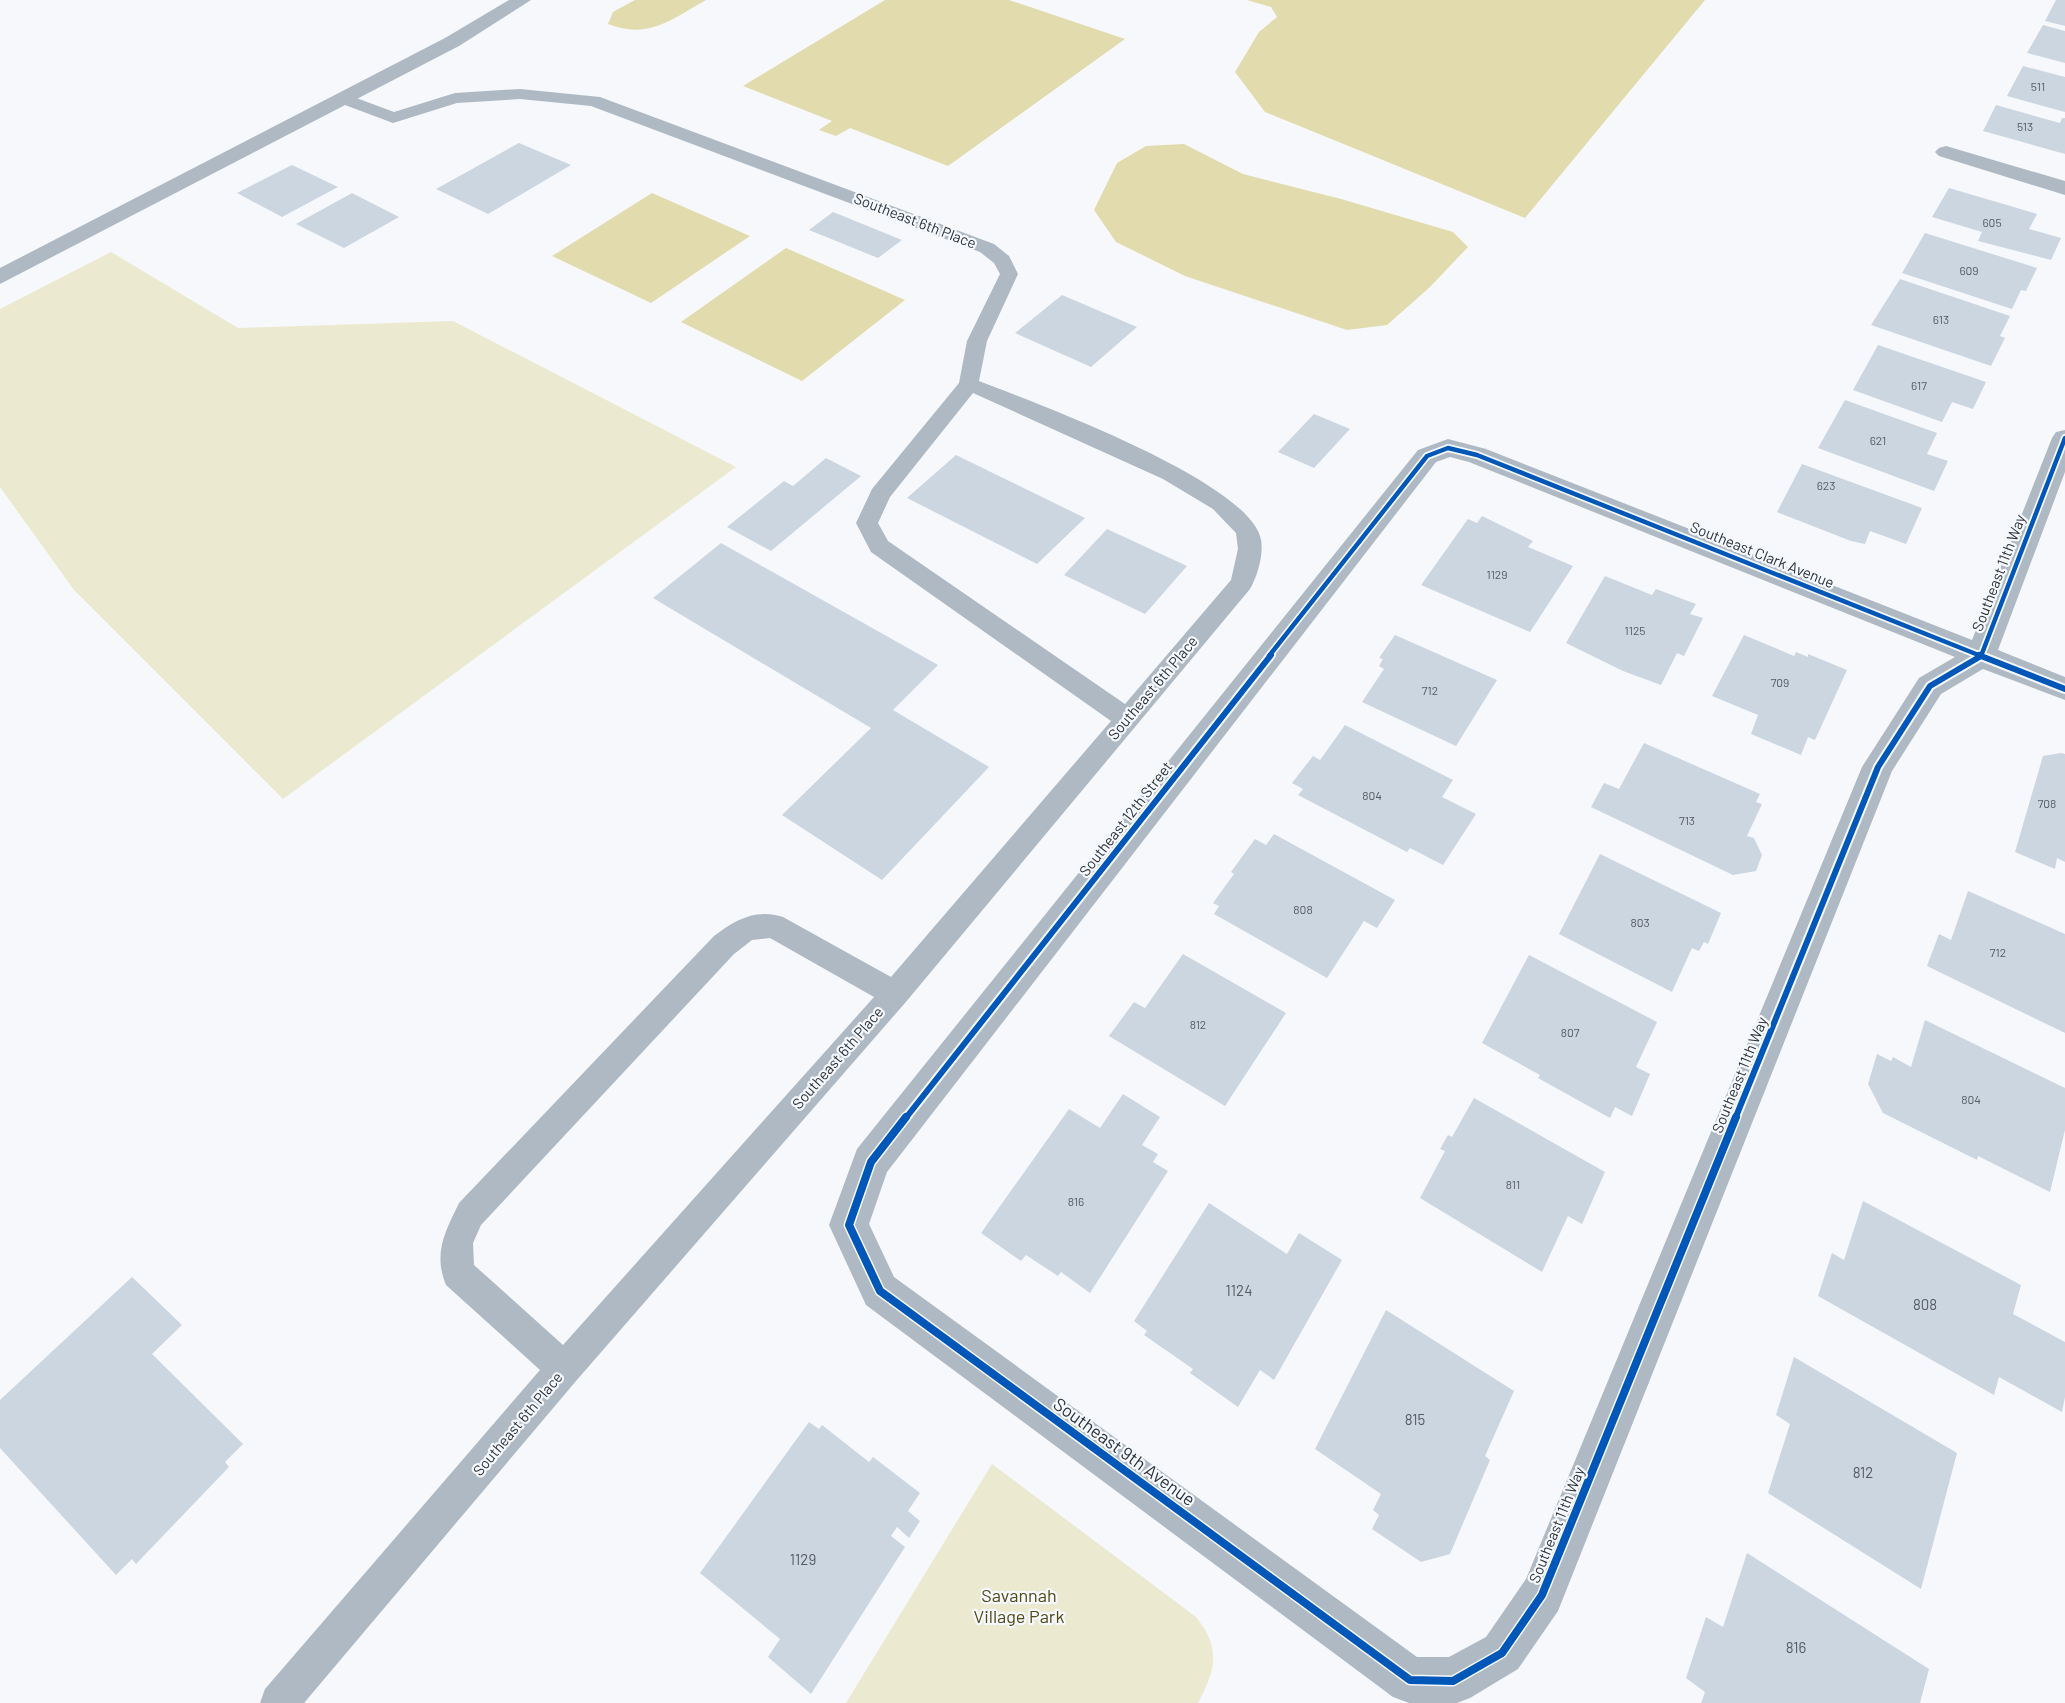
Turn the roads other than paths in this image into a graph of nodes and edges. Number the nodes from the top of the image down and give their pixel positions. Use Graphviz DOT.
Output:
graph roads {
  1 [pos="522,0"];
  2 [pos="343,98"];
  3 [pos="1946,152"];
  4 [pos="2065,188"];
  5 [pos="0,277"];
  6 [pos="969,384"];
  7 [pos="2065,438"];
  8 [pos="1448,448"];
  9 [pos="1981,656"];
  10 [pos="2065,689"];
  11 [pos="1127,719"];
  12 [pos="895,994"];
  13 [pos="849,1225"];
  14 [pos="564,1369"];
  15 [pos="1405,1691"];
  16 [pos="279,1703"];
  1 -- 2 [label="street"];
  2 -- 5 [label="street"];
  2 -- 6 [label="lane, Southeast 6th Place"];
  3 -- 4 [label="street"];
  6 -- 11 [label="lane"];
  6 -- 11 [label="lane, Southeast 6th Place"];
  7 -- 9 [label="street, Southeast 11th Way"];
  8 -- 9 [label="street, Southeast Clark Avenue"];
  8 -- 13 [label="street, Southeast 12th Street"];
  9 -- 10 [label="street, Southeast Clark Avenue"];
  9 -- 15 [label="street, Southeast 11th Way"];
  11 -- 12 [label="lane, Southeast 6th Place"];
  12 -- 14 [label="lane, Southeast 6th Place"];
  12 -- 14 [label="lane"];
  13 -- 15 [label="street, Southeast 9th Avenue"];
  14 -- 16 [label="lane, Southeast 6th Place"];
}
